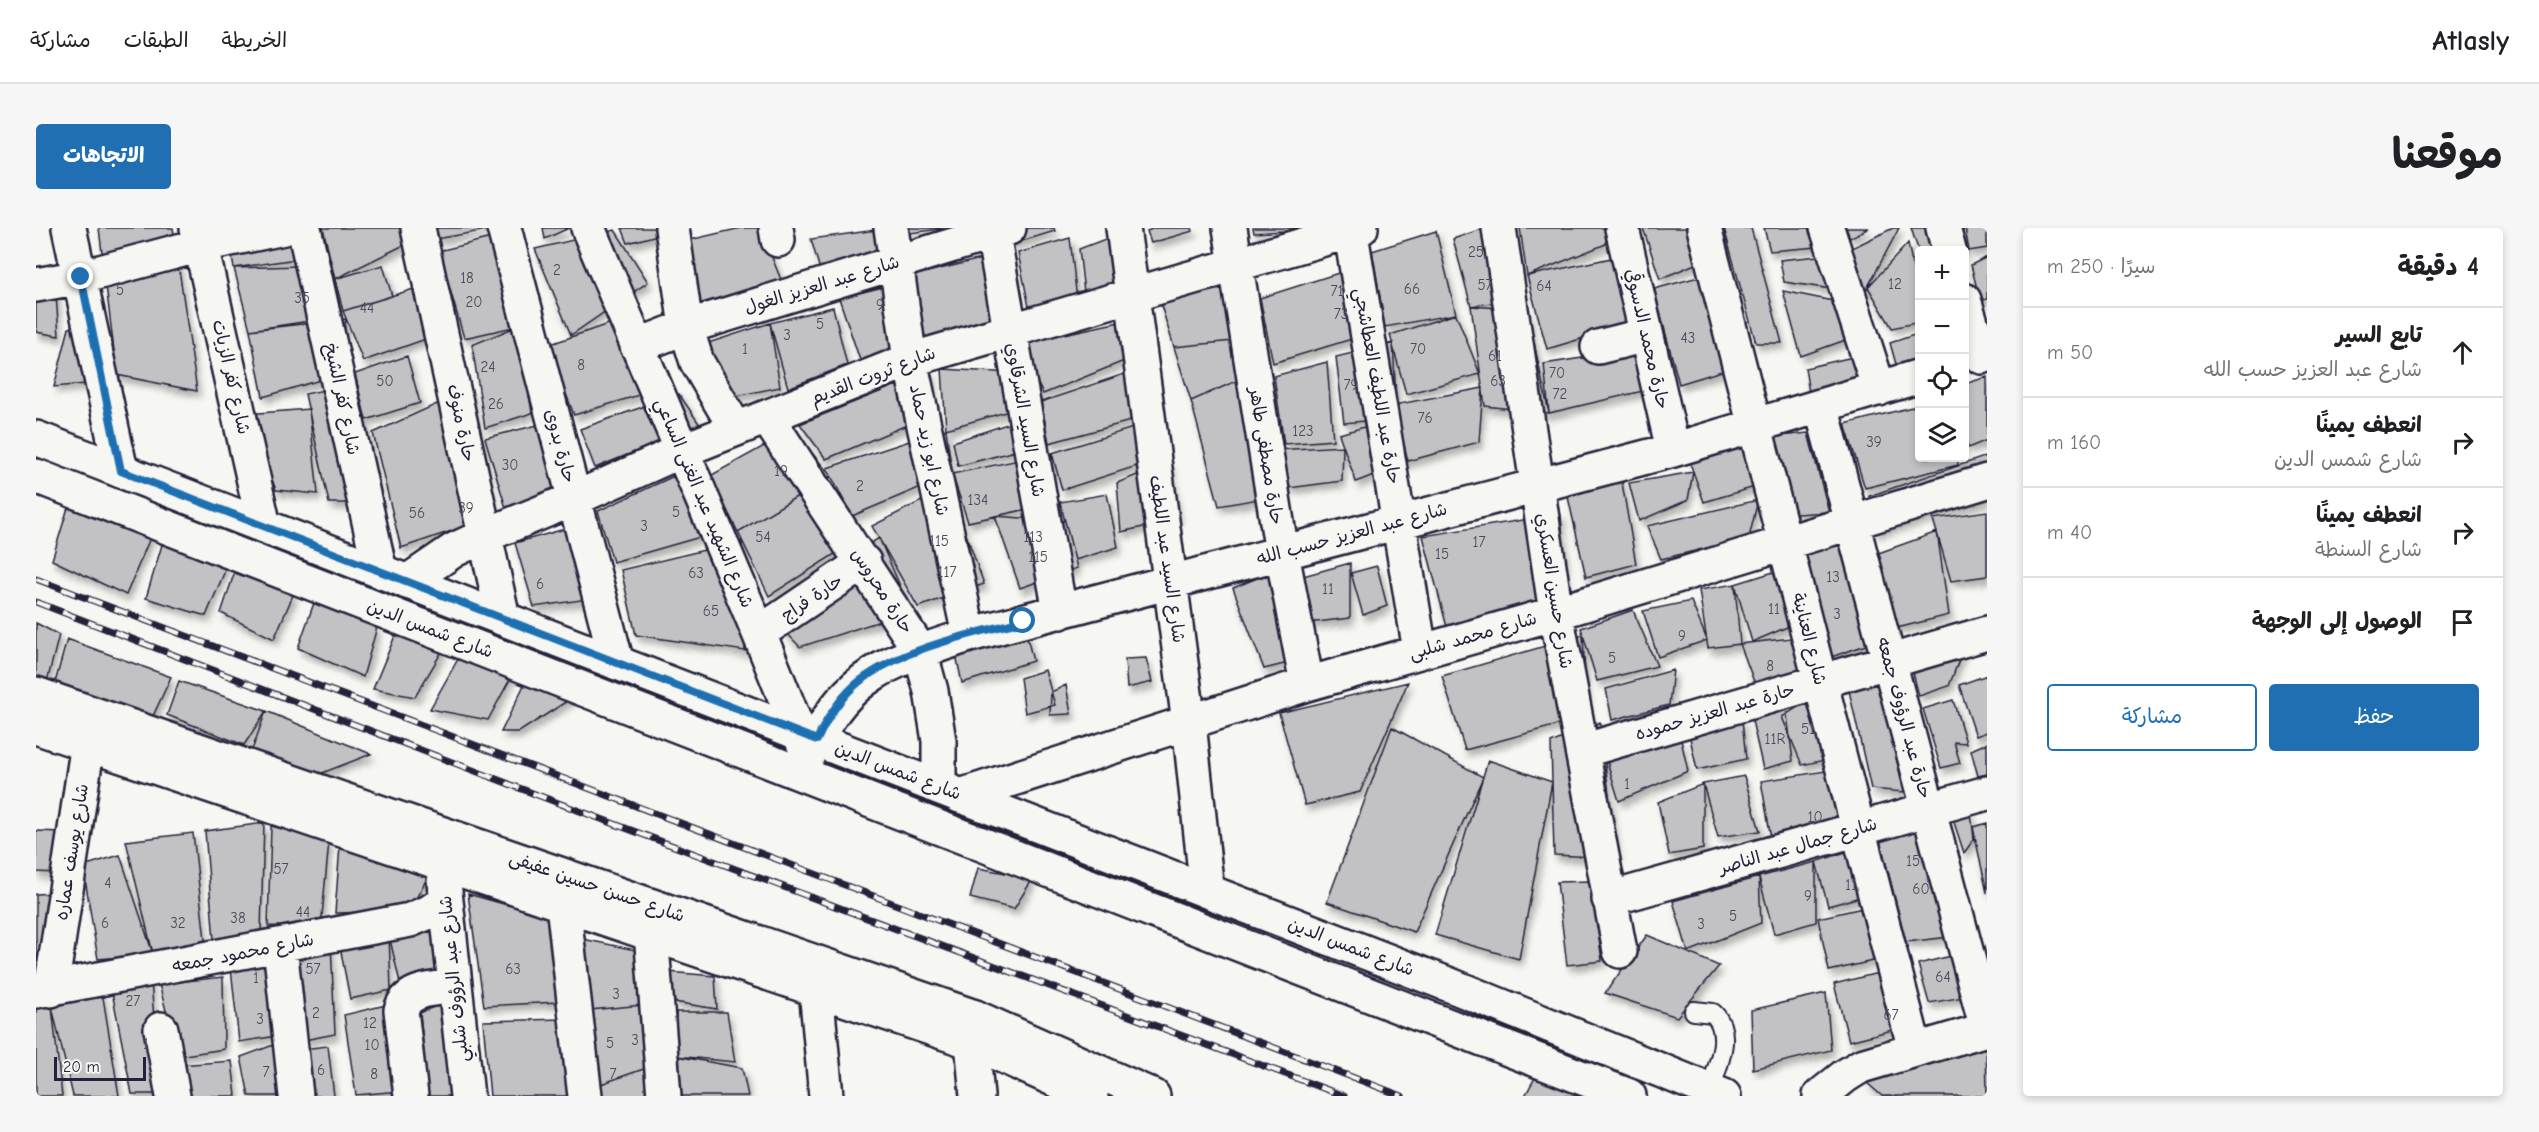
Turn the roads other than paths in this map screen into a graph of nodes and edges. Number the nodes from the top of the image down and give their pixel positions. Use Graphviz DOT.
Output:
graph roads {
  1 [pos="69,228"];
  2 [pos="284,228"];
  3 [pos="304,228"];
  4 [pos="418,228"];
  5 [pos="504,228"];
  6 [pos="588,228"];
  7 [pos="672,228"];
  8 [pos="891,228"];
  9 [pos="1123,228"];
  10 [pos="1230,228"];
  11 [pos="1499,228"];
  12 [pos="1622,228"];
  13 [pos="1704,228"];
  14 [pos="1827,228"];
  15 [pos="1942,228"];
  16 [pos="1354,229"];
  17 [pos="998,230"];
  18 [pos="199,237"];
  19 [pos="1948,246"];
  20 [pos="896,263"];
  21 [pos="1235,265"];
  22 [pos="81,277"];
  23 [pos="36,285"];
  24 [pos="1132,295"];
  25 [pos="1969,318"];
  26 [pos="686,327"];
  27 [pos="1008,331"];
  28 [pos="1646,335"];
  29 [pos="637,346"];
  30 [pos="1598,347"];
  31 [pos="1978,358"];
  32 [pos="910,360"];
  33 [pos="1915,378"];
  34 [pos="1879,389"];
  35 [pos="1821,406"];
  36 [pos="767,417"];
  37 [pos="1755,427"];
  38 [pos="736,429"];
  39 [pos="36,438"];
  40 [pos="1673,450"];
  41 [pos="681,451"];
  42 [pos="121,471"];
  43 [pos="36,476"];
  44 [pos="1987,481"];
  45 [pos="1538,486"];
  46 [pos="574,499"];
  47 [pos="1399,521"];
  48 [pos="1852,522"];
  49 [pos="264,526"];
  50 [pos="486,535"];
  51 [pos="1785,543"];
  52 [pos="1282,553"];
  53 [pos="864,562"];
  54 [pos="394,576"];
  55 [pos="1170,582"];
  56 [pos="1060,612"];
  57 [pos="1556,613"];
  58 [pos="503,618"];
  59 [pos="759,633"];
  60 [pos="1987,633"];
  61 [pos="969,635"];
  62 [pos="920,651"];
  63 [pos="1420,651"];
  64 [pos="1889,661"];
  65 [pos="617,663"];
  66 [pos="1820,681"];
  67 [pos="1307,684"];
  68 [pos="36,694"];
  69 [pos="1189,723"];
  70 [pos="36,727"];
  71 [pos="91,729"];
  72 [pos="809,737"];
  73 [pos="1582,751"];
  74 [pos="816,779"];
  75 [pos="950,791"];
  76 [pos="1987,793"];
  77 [pos="1928,810"];
  78 [pos="1858,829"];
  79 [pos="441,863"];
  80 [pos="560,888"];
  81 [pos="1207,891"];
  82 [pos="1609,899"];
  83 [pos="446,901"];
  84 [pos="651,933"];
  85 [pos="280,946"];
  86 [pos="1620,951"];
  87 [pos="455,986"];
  88 [pos="816,989"];
  89 [pos="43,990"];
  90 [pos="1694,1011"];
  91 [pos="161,1029"];
  92 [pos="1987,1029"];
  93 [pos="973,1030"];
  94 [pos="1915,1050"];
  95 [pos="1078,1085"];
  96 [pos="1717,1093"];
  97 [pos="173,1096"];
  98 [pos="296,1096"];
  99 [pos="411,1096"];
  100 [pos="467,1096"];
  101 [pos="585,1096"];
  102 [pos="664,1096"];
  103 [pos="826,1096"];
  104 [pos="977,1096"];
  105 [pos="1153,1096"];
  106 [pos="1629,1096"];
  107 [pos="1820,1096"];
  1 -- 22 [label="street"];
  2 -- 18 [label="street"];
  3 -- 54 [label="street, شارع كفر الشيخ"];
  4 -- 50 [label="street, حارة منوف"];
  5 -- 46 [label="street, حارة بدوى"];
  6 -- 29 [label="street, شارع الشهيد عبد الغنى الساعي"];
  7 -- 26 [label="street"];
  8 -- 20 [label="street, شارع ابو زيد حماد"];
  9 -- 24 [label="street, شارع السيد عبد اللطيف"];
  10 -- 21 [label="street, حارة مصطفى طاهر"];
  11 -- 45 [label="street, شارع حسين العسكري"];
  12 -- 28 [label="street, حارة محمد الدسوقي"];
  13 -- 37 [label="street, شارع العناينة"];
  14 -- 34 [label="street"];
  15 -- 19 [label="street"];
  16 -- 21 [label="street, شارع ثروت القديم"];
  16 -- 47 [label="street, حارة عبد اللطيف العطاشجي"];
  17 -- 20 [label="street, شارع عبد العزيز الغول"];
  17 -- 27 [label="street, شارع السيد الشرقاوي"];
  18 -- 22 [label="street"];
  18 -- 49 [label="street, شارع كفر الزيات"];
  20 -- 26 [label="street, شارع عبد العزيز الغول"];
  20 -- 32 [label="street, شارع ابو زيد حماد"];
  21 -- 24 [label="street, شارع ثروت القديم"];
  21 -- 52 [label="street, حارة مصطفى طاهر"];
  22 -- 23 [label="street"];
  22 -- 42 [label="street"];
  24 -- 27 [label="street, شارع ثروت القديم"];
  24 -- 55 [label="street, شارع السيد عبد اللطيف"];
  25 -- 31 [label="street"];
  26 -- 29 [label="street, شارع عبد العزيز الغول"];
  26 -- 38 [label="street"];
  27 -- 32 [label="street, شارع ثروت القديم"];
  27 -- 56 [label="street, شارع السيد الشرقاوي"];
  28 -- 30 [label="street"];
  28 -- 40 [label="street, حارة محمد الدسوقي"];
  29 -- 41 [label="street, شارع الشهيد عبد الغنى الساعي"];
  32 -- 36 [label="street, شارع ثروت القديم"];
  32 -- 61 [label="street, شارع ابو زيد حماد"];
  33 -- 34 [label="street, شارع عبد العزيز حسب الله"];
  34 -- 35 [label="street, شارع عبد العزيز حسب الله"];
  35 -- 37 [label="street, شارع عبد العزيز حسب الله"];
  35 -- 48 [label="street, حارة عبد الرؤوف جمعه"];
  36 -- 38 [label="street, شارع ثروت القديم"];
  36 -- 53 [label="street, حارة محروس"];
  37 -- 40 [label="street, شارع عبد العزيز حسب الله"];
  37 -- 51 [label="street, شارع العناينة"];
  38 -- 41 [label="street, شارع ثروت القديم"];
  39 -- 42 [label="street, شارع شمس الدين"];
  40 -- 45 [label="street, شارع عبد العزيز حسب الله"];
  41 -- 46 [label="street, شارع ثروت القديم"];
  41 -- 59 [label="street, شارع الشهيد عبد الغنى الساعي"];
  42 -- 49 [label="street, شارع شمس الدين"];
  43 -- 74 [label="street, شارع شمس الدين"];
  44 -- 48 [label="street, شارع محمد شلبى"];
  45 -- 47 [label="street, شارع عبد العزيز حسب الله"];
  45 -- 57 [label="street, شارع حسين العسكري"];
  46 -- 50 [label="street, شارع ثروت القديم"];
  46 -- 65 [label="street, حارة بدوى"];
  47 -- 52 [label="street, شارع عبد العزيز حسب الله"];
  47 -- 63 [label="street, حارة عبد اللطيف العطاشجي"];
  48 -- 51 [label="street, شارع محمد شلبى"];
  48 -- 64 [label="street, حارة عبد الرؤوف جمعه"];
  49 -- 54 [label="street, شارع شمس الدين"];
  50 -- 54 [label="street, شارع ثروت القديم"];
  50 -- 58 [label="street, حارة منوف"];
  51 -- 57 [label="street, شارع محمد شلبى"];
  51 -- 66 [label="street, شارع العناينة"];
  52 -- 55 [label="street, شارع عبد العزيز حسب الله"];
  52 -- 67 [label="street, حارة مصطفى طاهر"];
  53 -- 59 [label="street, حارة فراج"];
  53 -- 62 [label="street, حارة محروس"];
  54 -- 58 [label="street, شارع شمس الدين"];
  55 -- 56 [label="street, شارع عبد العزيز حسب الله"];
  55 -- 69 [label="street, شارع السيد عبد اللطيف"];
  56 -- 61 [label="street, شارع عبد العزيز حسب الله"];
  57 -- 63 [label="street, شارع محمد شلبى"];
  57 -- 73 [label="street, شارع حسين العسكري"];
  58 -- 65 [label="street, شارع شمس الدين"];
  59 -- 72 [label="street, شارع الشهيد عبد الغنى الساعي"];
  60 -- 64 [label="street, حارة عبد العزيز حموده"];
  61 -- 62 [label="street, شارع عبد العزيز حسب الله"];
  62 -- 72 [label="street, شارع عبد العزيز حسب الله"];
  62 -- 75 [label="street, حارة محروس"];
  63 -- 67 [label="street, شارع محمد شلبى"];
  64 -- 66 [label="street, حارة عبد العزيز حموده"];
  64 -- 77 [label="street, حارة عبد الرؤوف جمعه"];
  65 -- 72 [label="street, شارع شمس الدين"];
  66 -- 73 [label="street, حارة عبد العزيز حموده"];
  66 -- 78 [label="street, شارع العناينة"];
  67 -- 69 [label="street, شارع محمد شلبى"];
  68 -- 71 [label="street, شارع حسن حسين عفيفى"];
  69 -- 75 [label="street, شارع محمد شلبى"];
  69 -- 81 [label="street, شارع السيد عبد اللطيف"];
  70 -- 71 [label="street, شارع حسن حسين عفيفى"];
  71 -- 79 [label="street, شارع حسن حسين عفيفى"];
  71 -- 80 [label="street, شارع حسن حسين عفيفى"];
  71 -- 89 [label="street, شارع يوسف عماره"];
  72 -- 74 [label="street, شارع الشهيد عبد الغنى الساعي"];
  72 -- 75 [label="street, شارع شمس الدين"];
  73 -- 82 [label="street, شارع حسين العسكري"];
  74 -- 106 [label="street, شارع شمس الدين"];
  75 -- 81 [label="street, شارع شمس الدين"];
  76 -- 77 [label="street, شارع جمال عبد الناصر"];
  77 -- 78 [label="street, شارع جمال عبد الناصر"];
  77 -- 92 [label="street, حارة عبد الرؤوف جمعه"];
  78 -- 82 [label="street, شارع جمال عبد الناصر"];
  78 -- 94 [label="street, شارع العناينة"];
  79 -- 80 [label="street, شارع حسن حسين عفيفى"];
  79 -- 83 [label="street, شارع عبد الرؤوف شلبي"];
  80 -- 84 [label="street, شارع حسن حسين عفيفى"];
  80 -- 93 [label="street, شارع حسن حسين عفيفى"];
  80 -- 101 [label="street"];
  81 -- 96 [label="street, شارع شمس الدين"];
  82 -- 86 [label="street, شارع حسين العسكري"];
  83 -- 85 [label="street, شارع محمود جمعه"];
  83 -- 87 [label="street, شارع عبد الرؤوف شلبي"];
  84 -- 88 [label="street, شارع حسن حسين عفيفى"];
  84 -- 102 [label="street"];
  85 -- 89 [label="street, شارع محمود جمعه"];
  85 -- 98 [label="street"];
  87 -- 99 [label="street"];
  87 -- 100 [label="street, شارع عبد الرؤوف شلبي"];
  88 -- 93 [label="street, شارع حسن حسين عفيفى"];
  88 -- 103 [label="street"];
  90 -- 96 [label="lane"];
  91 -- 97 [label="street"];
  92 -- 94 [label="street"];
  93 -- 95 [label="street, شارع حسن حسين عفيفى"];
  93 -- 104 [label="street"];
  94 -- 107 [label="street"];
  95 -- 105 [label="street, شارع حسن حسين عفيفى"];
}
